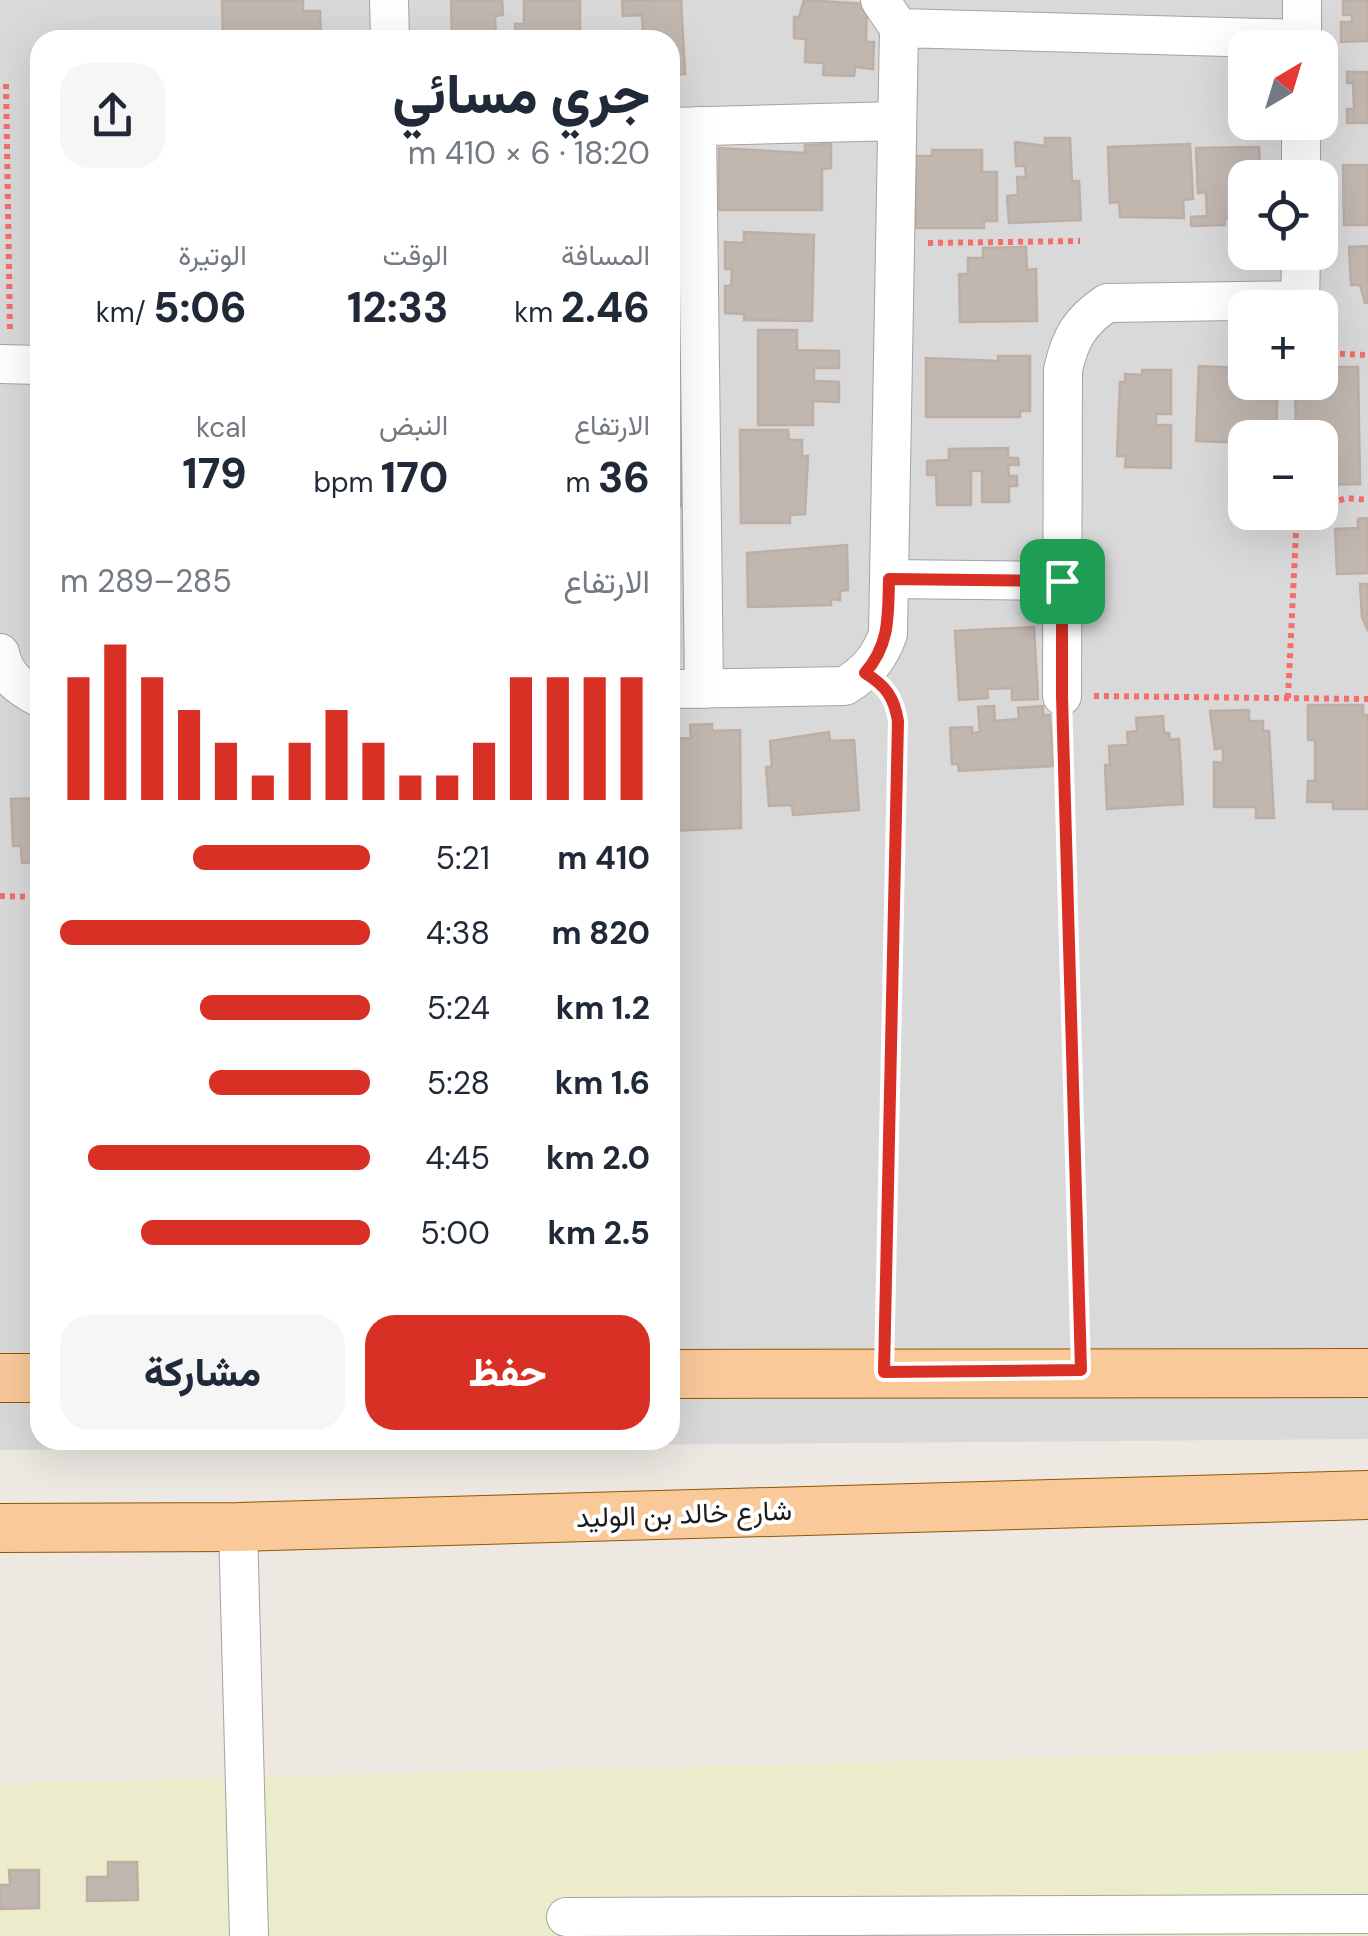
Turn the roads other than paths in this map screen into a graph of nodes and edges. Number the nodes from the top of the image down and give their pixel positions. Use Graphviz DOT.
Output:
graph roads {
  1 [pos="389,0"];
  2 [pos="1302,0"];
  3 [pos="890,14"];
  4 [pos="390,30"];
  5 [pos="1302,30"];
  6 [pos="1228,38"];
  7 [pos="898,121"];
  8 [pos="684,126"];
  9 [pos="1228,304"];
  10 [pos="685,370"];
  11 [pos="889,579"];
  12 [pos="1062,581"];
  13 [pos="0,653"];
  14 [pos="687,689"];
  15 [pos="30,693"];
  16 [pos="1062,696"];
  17 [pos="1368,1373"];
  18 [pos="680,1374"];
  19 [pos="0,1378"];
  20 [pos="30,1378"];
  21 [pos="1368,1495"];
  22 [pos="238,1526"];
  23 [pos="0,1528"];
  24 [pos="1368,1914"];
  25 [pos="566,1918"];
  26 [pos="249,1936"];
  1 -- 4 [label="street"];
  2 -- 5 [label="street"];
  3 -- 6 [label="street"];
  3 -- 7 [label="street"];
  7 -- 8 [label="street"];
  7 -- 11 [label="street"];
  8 -- 10 [label="street"];
  9 -- 12 [label="street"];
  10 -- 14 [label="street"];
  11 -- 12 [label="street"];
  11 -- 14 [label="street"];
  12 -- 16 [label="street"];
  13 -- 15 [label="street"];
  17 -- 18 [label="main road"];
  19 -- 20 [label="main road"];
  21 -- 22 [label="main road, شارع خالد بن الوليد"];
  22 -- 23 [label="main road, شارع خالد بن الوليد"];
  22 -- 26 [label="street"];
  24 -- 25 [label="street"];
}
